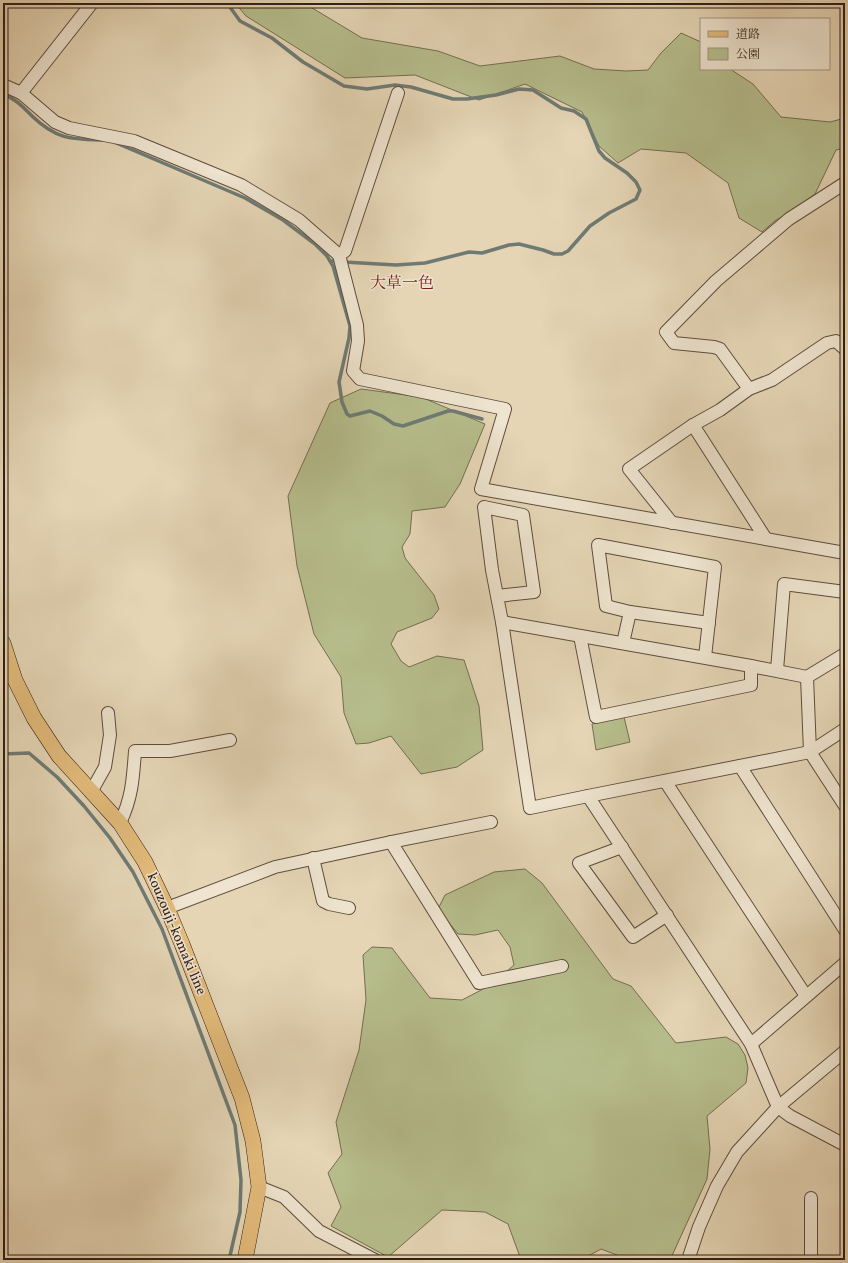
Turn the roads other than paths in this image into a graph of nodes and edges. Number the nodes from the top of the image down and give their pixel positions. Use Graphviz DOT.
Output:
graph roads {
  1 [pos="92,3"];
  2 [pos="3,85"];
  3 [pos="22,93"];
  4 [pos="398,93"];
  5 [pos="845,183"];
  6 [pos="339,256"];
  7 [pos="845,349"];
  8 [pos="749,388"];
  9 [pos="693,425"];
  10 [pos="672,523"];
  11 [pos="766,539"];
  12 [pos="845,553"];
  13 [pos="845,592"];
  14 [pos="497,596"];
  15 [pos="630,612"];
  16 [pos="502,622"];
  17 [pos="709,623"];
  18 [pos="580,636"];
  19 [pos="3,643"];
  20 [pos="624,643"];
  21 [pos="845,654"];
  22 [pos="705,657"];
  23 [pos="751,666"];
  24 [pos="777,670"];
  25 [pos="807,677"];
  26 [pos="108,713"];
  27 [pos="845,729"];
  28 [pos="230,740"];
  29 [pos="810,752"];
  30 [pos="740,766"];
  31 [pos="665,781"];
  32 [pos="91,792"];
  33 [pos="588,796"];
  34 [pos="845,806"];
  35 [pos="491,822"];
  36 [pos="120,823"];
  37 [pos="391,842"];
  38 [pos="622,847"];
  39 [pos="313,858"];
  40 [pos="167,908"];
  41 [pos="349,908"];
  42 [pos="667,915"];
  43 [pos="845,930"];
  44 [pos="845,963"];
  45 [pos="562,966"];
  46 [pos="806,996"];
  47 [pos="752,1044"];
  48 [pos="845,1051"];
  49 [pos="778,1107"];
  50 [pos="842,1139"];
  51 [pos="259,1187"];
  52 [pos="811,1198"];
  53 [pos="245,1260"];
  54 [pos="375,1260"];
  55 [pos="688,1260"];
  56 [pos="811,1260"];
  1 -- 3 [label="street"];
  2 -- 3 [label="street"];
  3 -- 6 [label="street"];
  4 -- 6 [label="street"];
  5 -- 8 [label="street"];
  6 -- 10 [label="street"];
  7 -- 8 [label="street"];
  8 -- 9 [label="street"];
  9 -- 10 [label="street"];
  9 -- 11 [label="street"];
  10 -- 11 [label="street"];
  11 -- 12 [label="street"];
  13 -- 24 [label="street"];
  14 -- 14 [label="street"];
  14 -- 16 [label="street"];
  15 -- 17 [label="street"];
  15 -- 17 [label="street"];
  15 -- 20 [label="street"];
  16 -- 18 [label="street"];
  16 -- 33 [label="street"];
  17 -- 22 [label="street"];
  18 -- 20 [label="street"];
  18 -- 23 [label="street"];
  19 -- 32 [label="main road, kouzouji-komaki line"];
  20 -- 22 [label="street"];
  21 -- 25 [label="street"];
  22 -- 23 [label="street"];
  23 -- 24 [label="street"];
  24 -- 25 [label="street"];
  25 -- 29 [label="street"];
  26 -- 32 [label="street"];
  27 -- 29 [label="street"];
  28 -- 36 [label="street"];
  29 -- 30 [label="street"];
  29 -- 34 [label="street"];
  30 -- 31 [label="street"];
  30 -- 43 [label="street"];
  31 -- 33 [label="street"];
  31 -- 46 [label="street"];
  32 -- 36 [label="main road, kouzouji-komaki line"];
  33 -- 38 [label="street"];
  35 -- 37 [label="street"];
  36 -- 40 [label="main road, kouzouji-komaki line"];
  37 -- 39 [label="street"];
  37 -- 45 [label="street"];
  38 -- 42 [label="street"];
  38 -- 42 [label="street"];
  39 -- 40 [label="street"];
  39 -- 41 [label="street"];
  40 -- 51 [label="main road, kouzouji-komaki line"];
  42 -- 47 [label="street"];
  44 -- 46 [label="street"];
  46 -- 47 [label="street"];
  47 -- 49 [label="street"];
  48 -- 49 [label="street"];
  49 -- 50 [label="street"];
  49 -- 55 [label="street"];
  51 -- 53 [label="main road, kouzouji-komaki line"];
  51 -- 54 [label="street"];
  52 -- 56 [label="street"];
}
